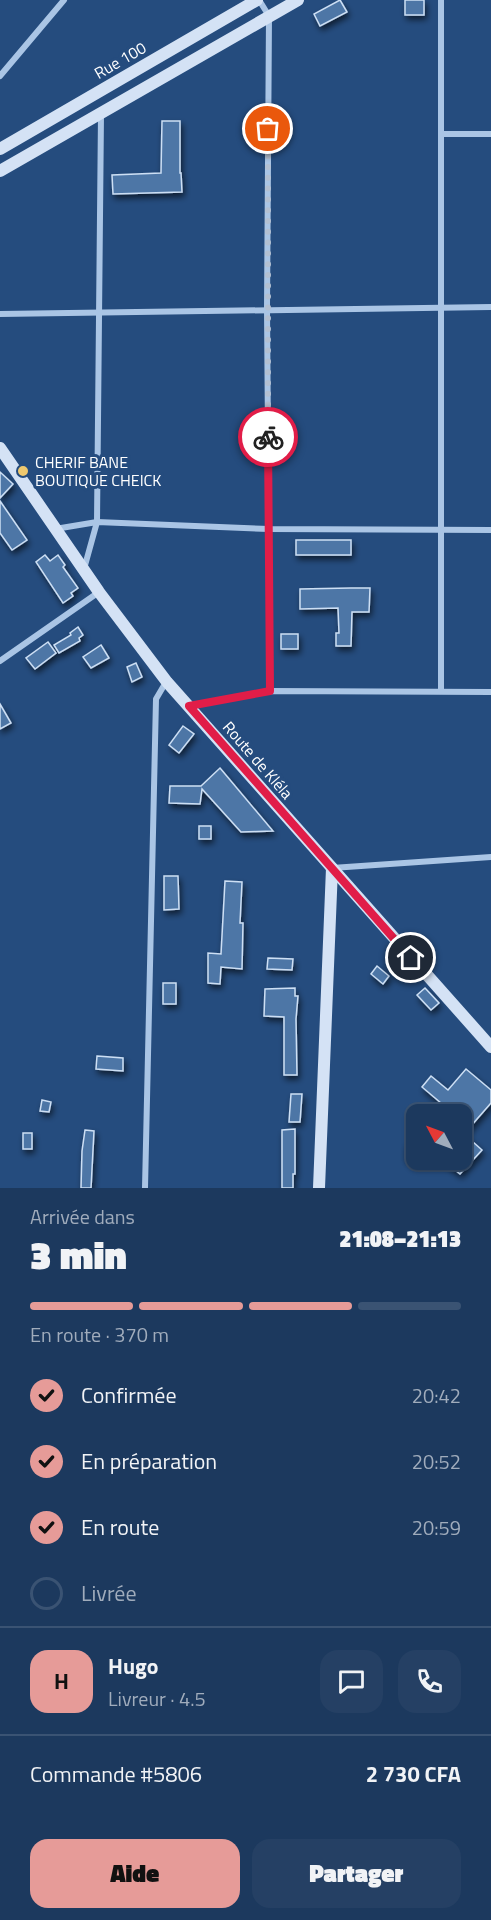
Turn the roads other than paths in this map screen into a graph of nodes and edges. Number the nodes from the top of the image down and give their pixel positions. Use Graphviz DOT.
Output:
graph roads {
  1 [pos="64,0"];
  2 [pos="258,0"];
  3 [pos="298,0"];
  4 [pos="441,0"];
  5 [pos="269,16"];
  6 [pos="0,76"];
  7 [pos="101,112"];
  8 [pos="442,134"];
  9 [pos="491,134"];
  10 [pos="0,149"];
  11 [pos="0,171"];
  12 [pos="441,307"];
  13 [pos="491,308"];
  14 [pos="267,309"];
  15 [pos="100,312"];
  16 [pos="0,314"];
  17 [pos="0,448"];
  18 [pos="97,522"];
  19 [pos="269,529"];
  20 [pos="55,530"];
  21 [pos="491,530"];
  22 [pos="441,531"];
  23 [pos="84,570"];
  24 [pos="99,592"];
  25 [pos="0,661"];
  26 [pos="167,682"];
  27 [pos="270,691"];
  28 [pos="441,691"];
  29 [pos="491,692"];
  30 [pos="189,706"];
  31 [pos="491,857"];
  32 [pos="332,868"];
  33 [pos="491,1047"];
  34 [pos="145,1188"];
  35 [pos="319,1188"];
  1 -- 6 [label="street"];
  2 -- 5 [label="street"];
  2 -- 10 [label="street, Rue 100"];
  3 -- 5 [label="street"];
  4 -- 8 [label="street"];
  5 -- 7 [label="street"];
  5 -- 14 [label="street"];
  7 -- 11 [label="street"];
  7 -- 15 [label="street"];
  8 -- 9 [label="street"];
  8 -- 12 [label="street"];
  12 -- 13 [label="street"];
  12 -- 14 [label="street"];
  12 -- 22 [label="street"];
  14 -- 15 [label="street"];
  14 -- 19 [label="street"];
  15 -- 16 [label="street"];
  15 -- 18 [label="street"];
  17 -- 20 [label="street, Route de Kléla"];
  18 -- 19 [label="street"];
  18 -- 20 [label="street"];
  18 -- 23 [label="street"];
  19 -- 22 [label="street"];
  19 -- 27 [label="street"];
  20 -- 23 [label="street, Route de Kléla"];
  21 -- 22 [label="street"];
  22 -- 28 [label="street"];
  23 -- 24 [label="street, Route de Kléla"];
  24 -- 25 [label="street"];
  24 -- 26 [label="street, Route de Kléla"];
  26 -- 30 [label="street, Route de Kléla"];
  26 -- 34 [label="street"];
  27 -- 28 [label="street"];
  27 -- 30 [label="street"];
  28 -- 29 [label="street"];
  30 -- 32 [label="street, Route de Kléla"];
  31 -- 32 [label="street"];
  32 -- 33 [label="street, Route de Kléla"];
  32 -- 35 [label="street"];
}
